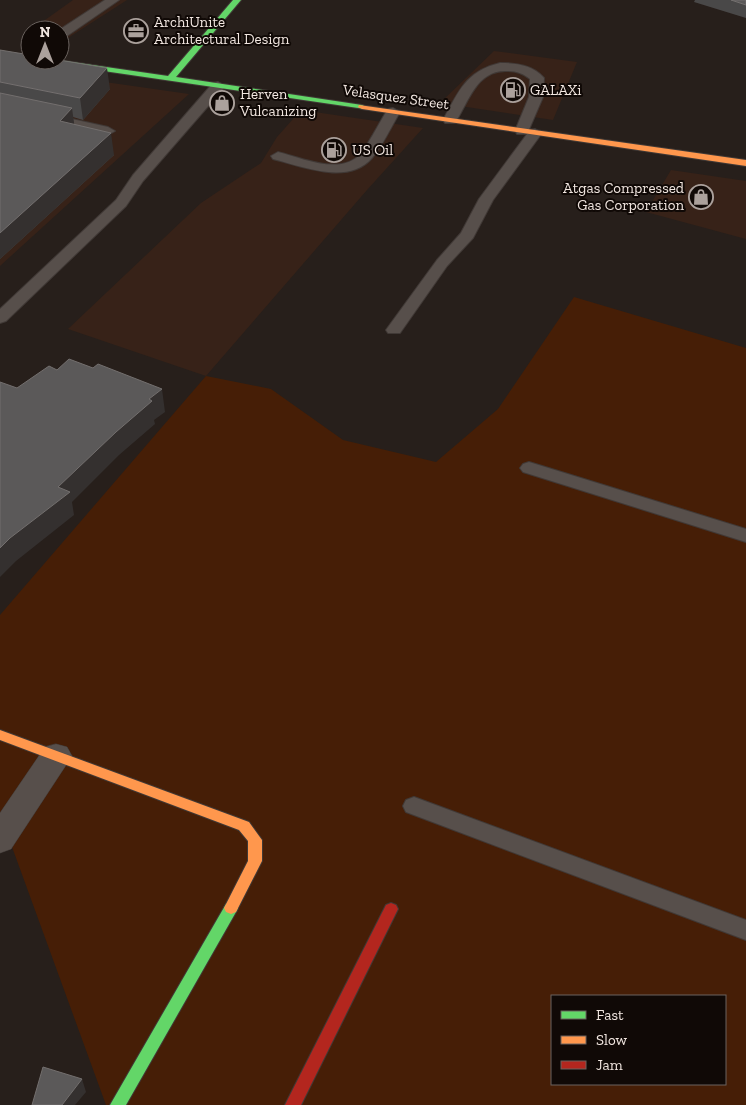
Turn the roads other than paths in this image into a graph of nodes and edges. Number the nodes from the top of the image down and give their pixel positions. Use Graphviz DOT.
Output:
graph roads {
  1 [pos="113,0"];
  2 [pos="237,0"];
  3 [pos="70,28"];
  4 [pos="70,64"];
  5 [pos="170,79"];
  6 [pos="218,86"];
  7 [pos="0,107"];
  8 [pos="393,112"];
  9 [pos="450,120"];
  10 [pos="108,132"];
  11 [pos="528,132"];
  12 [pos="278,156"];
  13 [pos="746,163"];
  14 [pos="0,318"];
  15 [pos="394,330"];
  16 [pos="529,468"];
  17 [pos="746,536"];
  18 [pos="0,735"];
  19 [pos="56,756"];
  20 [pos="414,806"];
  21 [pos="0,839"];
  22 [pos="391,909"];
  23 [pos="746,930"];
  24 [pos="118,1105"];
  25 [pos="293,1105"];
  1 -- 3 [label="lane"];
  2 -- 5 [label="main road"];
  4 -- 5 [label="main road, Velasquez Street"];
  5 -- 6 [label="main road, Velasquez Street"];
  6 -- 8 [label="main road, Velasquez Street"];
  6 -- 14 [label="lane"];
  7 -- 10 [label="lane"];
  8 -- 9 [label="main road, Velasquez Street"];
  8 -- 12 [label="lane"];
  9 -- 11 [label="main road, Velasquez Street"];
  9 -- 11 [label="lane"];
  11 -- 13 [label="main road, Velasquez Street"];
  11 -- 15 [label="lane"];
  16 -- 17 [label="lane"];
  18 -- 19 [label="main road"];
  19 -- 21 [label="street"];
  19 -- 24 [label="main road"];
  20 -- 23 [label="lane"];
  22 -- 25 [label="main road"];
}
